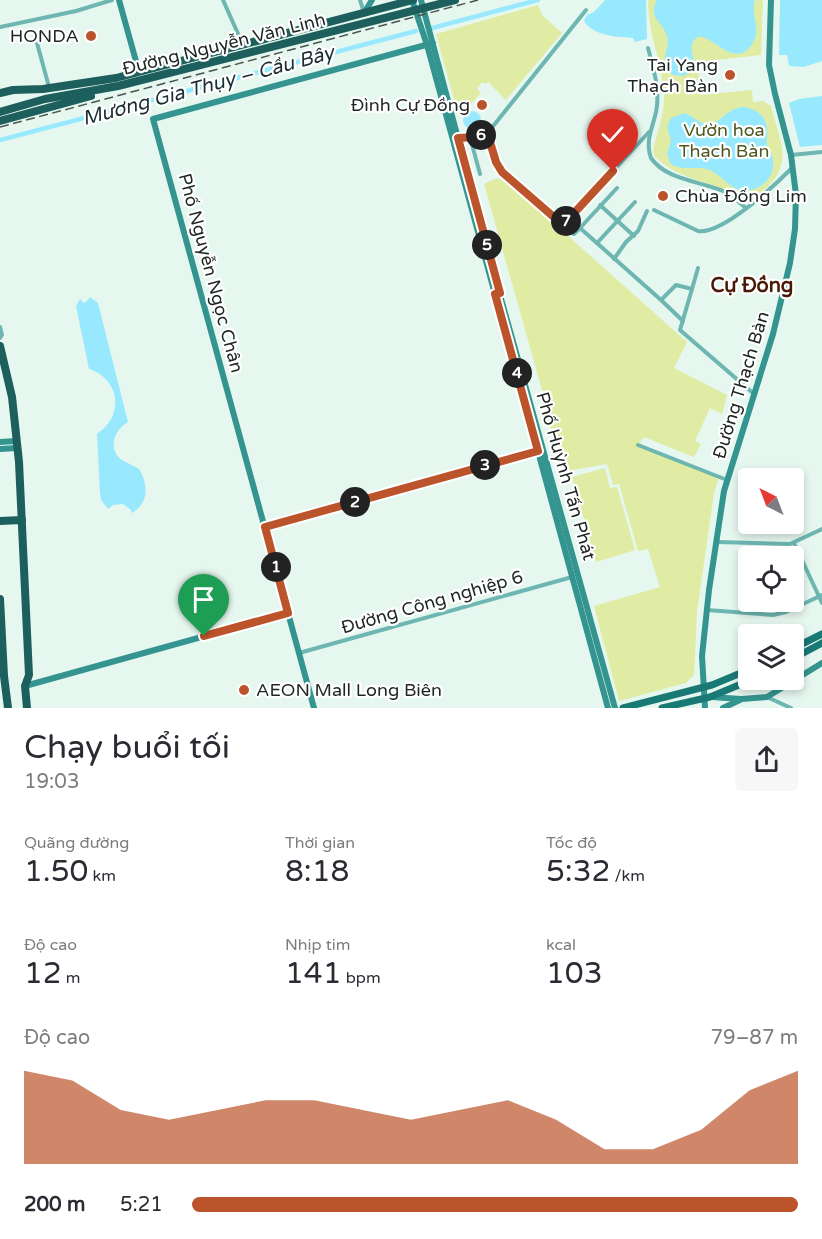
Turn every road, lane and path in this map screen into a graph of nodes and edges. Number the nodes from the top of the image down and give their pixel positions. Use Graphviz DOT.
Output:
graph roads {
  1 [pos="112,0"];
  2 [pos="119,0"];
  3 [pos="223,0"];
  4 [pos="360,0"];
  5 [pos="372,0"];
  6 [pos="412,0"];
  7 [pos="455,0"];
  8 [pos="771,0"];
  9 [pos="422,4"];
  10 [pos="586,10"];
  11 [pos="414,11"];
  12 [pos="364,12"];
  13 [pos="333,21"];
  14 [pos="0,27"];
  15 [pos="335,31"];
  16 [pos="34,32"];
  17 [pos="430,44"];
  18 [pos="243,45"];
  19 [pos="648,48"];
  20 [pos="139,72"];
  21 [pos="118,86"];
  22 [pos="49,88"];
  23 [pos="1,92"];
  24 [pos="0,112"];
  25 [pos="0,121"];
  26 [pos="652,129"];
  27 [pos="487,132"];
  28 [pos="470,137"];
  29 [pos="458,138"];
  30 [pos="822,152"];
  31 [pos="791,154"];
  32 [pos="793,168"];
  33 [pos="480,174"];
  34 [pos="617,188"];
  35 [pos="635,202"];
  36 [pos="600,206"];
  37 [pos="746,208"];
  38 [pos="654,210"];
  39 [pos="646,211"];
  40 [pos="476,214"];
  41 [pos="617,221"];
  42 [pos="563,225"];
  43 [pos="580,228"];
  44 [pos="634,236"];
  45 [pos="597,243"];
  46 [pos="614,259"];
  47 [pos="698,268"];
  48 [pos="692,289"];
  49 [pos="660,300"];
  50 [pos="683,321"];
  51 [pos="0,327"];
  52 [pos="0,338"];
  53 [pos="0,346"];
  54 [pos="755,395"];
  55 [pos="0,442"];
  56 [pos="17,444"];
  57 [pos="638,445"];
  58 [pos="0,449"];
  59 [pos="540,450"];
  60 [pos="728,480"];
  61 [pos="22,520"];
  62 [pos="0,521"];
  63 [pos="265,527"];
  64 [pos="821,531"];
  65 [pos="716,542"];
  66 [pos="794,543"];
  67 [pos="575,576"];
  68 [pos="820,595"];
  69 [pos="0,599"];
  70 [pos="822,603"];
  71 [pos="707,610"];
  72 [pos="288,613"];
  73 [pos="822,634"];
  74 [pos="804,643"];
  75 [pos="822,643"];
  76 [pos="299,652"];
  77 [pos="804,653"];
  78 [pos="822,663"];
  79 [pos="738,675"];
  80 [pos="738,685"];
  81 [pos="26,686"];
  82 [pos="703,687"];
  83 [pos="766,697"];
  84 [pos="707,698"];
  85 [pos="742,699"];
  86 [pos="8,708"];
  87 [pos="27,708"];
  88 [pos="314,708"];
  89 [pos="608,708"];
  90 [pos="615,708"];
  91 [pos="622,708"];
  92 [pos="663,708"];
  93 [pos="705,708"];
  94 [pos="723,708"];
  95 [pos="791,708"];
  1 -- 14 [label="street"];
  2 -- 20 [label="street"];
  3 -- 18 [label="street"];
  4 -- 12 [label="street"];
  5 -- 12 [label="street"];
  6 -- 11 [label="street, Phố Huỳnh Tấn Phát"];
  6 -- 12 [label="highway, Đường Nguyễn Văn Linh"];
  7 -- 9 [label="highway, Đường Nguyễn Văn Linh"];
  8 -- 31 [label="street, Đường Thạch Bàn"];
  9 -- 11 [label="highway, Đường Nguyễn Văn Linh"];
  9 -- 17 [label="street, Phố Huỳnh Tấn Phát"];
  10 -- 27 [label="street"];
  11 -- 15 [label="highway, Đường Nguyễn Văn Linh"];
  11 -- 17 [label="street, Phố Huỳnh Tấn Phát"];
  12 -- 13 [label="highway, Đường Nguyễn Văn Linh"];
  13 -- 15 [label="highway"];
  13 -- 18 [label="highway, Đường Nguyễn Văn Linh"];
  15 -- 21 [label="highway, Đường Nguyễn Văn Linh"];
  16 -- 22 [label="street"];
  17 -- 29 [label="street, Phố Huỳnh Tấn Phát"];
  17 -- 40 [label="street, Phố Huỳnh Tấn Phát"];
  17 -- 63 [label="street, Phố Nguyễn Ngọc Chân"];
  18 -- 20 [label="highway, Đường Nguyễn Văn Linh"];
  19 -- 26 [label="street"];
  20 -- 22 [label="highway, Đường Nguyễn Văn Linh"];
  21 -- 24 [label="highway, Đường Nguyễn Văn Linh"];
  21 -- 25 [label="highway"];
  22 -- 23 [label="highway, Đường Nguyễn Văn Linh"];
  26 -- 37 [label="street"];
  26 -- 42 [label="street"];
  27 -- 28 [label="street"];
  27 -- 42 [label="street"];
  28 -- 29 [label="street"];
  28 -- 33 [label="street"];
  29 -- 40 [label="street, Phố Huỳnh Tấn Phát"];
  30 -- 31 [label="street"];
  31 -- 32 [label="street, Đường Thạch Bàn"];
  32 -- 37 [label="street"];
  32 -- 54 [label="street, Đường Thạch Bàn"];
  34 -- 36 [label="street"];
  35 -- 41 [label="street"];
  36 -- 41 [label="street"];
  36 -- 43 [label="street"];
  37 -- 38 [label="street"];
  39 -- 44 [label="street"];
  40 -- 59 [label="street, Phố Huỳnh Tấn Phát"];
  41 -- 44 [label="street"];
  41 -- 45 [label="street"];
  42 -- 43 [label="street"];
  43 -- 45 [label="street"];
  44 -- 46 [label="street"];
  45 -- 46 [label="street"];
  46 -- 49 [label="street"];
  47 -- 48 [label="street"];
  48 -- 49 [label="street"];
  48 -- 50 [label="street"];
  49 -- 50 [label="street"];
  50 -- 54 [label="street"];
  51 -- 52 [label="street"];
  53 -- 56 [label="highway"];
  54 -- 60 [label="street, Đường Thạch Bàn"];
  55 -- 56 [label="street"];
  56 -- 58 [label="street"];
  56 -- 61 [label="highway"];
  57 -- 60 [label="street"];
  59 -- 63 [label="street"];
  59 -- 67 [label="street, Phố Huỳnh Tấn Phát"];
  60 -- 65 [label="street, Đường Thạch Bàn"];
  61 -- 62 [label="highway"];
  61 -- 81 [label="highway"];
  63 -- 72 [label="street, Phố Nguyễn Ngọc Chân"];
  64 -- 66 [label="street"];
  65 -- 66 [label="street"];
  65 -- 71 [label="street, Đường Thạch Bàn"];
  66 -- 68 [label="street"];
  67 -- 76 [label="street, Đường Công nghiệp 6"];
  67 -- 89 [label="street, Phố Huỳnh Tấn Phát"];
  67 -- 90 [label="street, Phố Huỳnh Tấn Phát"];
  68 -- 70 [label="street"];
  68 -- 71 [label="street"];
  69 -- 86 [label="highway"];
  71 -- 82 [label="street, Đường Thạch Bàn"];
  72 -- 76 [label="street, Phố Nguyễn Ngọc Chân"];
  72 -- 81 [label="street"];
  73 -- 74 [label="main road"];
  75 -- 77 [label="main road"];
  76 -- 88 [label="street, Phố Nguyễn Ngọc Chân"];
  78 -- 83 [label="street"];
  79 -- 82 [label="main road"];
  80 -- 84 [label="main road"];
  81 -- 87 [label="highway"];
  82 -- 84 [label="street, Đường Thạch Bàn"];
  82 -- 91 [label="main road"];
  83 -- 85 [label="street"];
  83 -- 95 [label="street"];
  84 -- 85 [label="street"];
  84 -- 92 [label="main road"];
  84 -- 93 [label="street, Đường Thạch Bàn"];
  85 -- 94 [label="street"];
}
